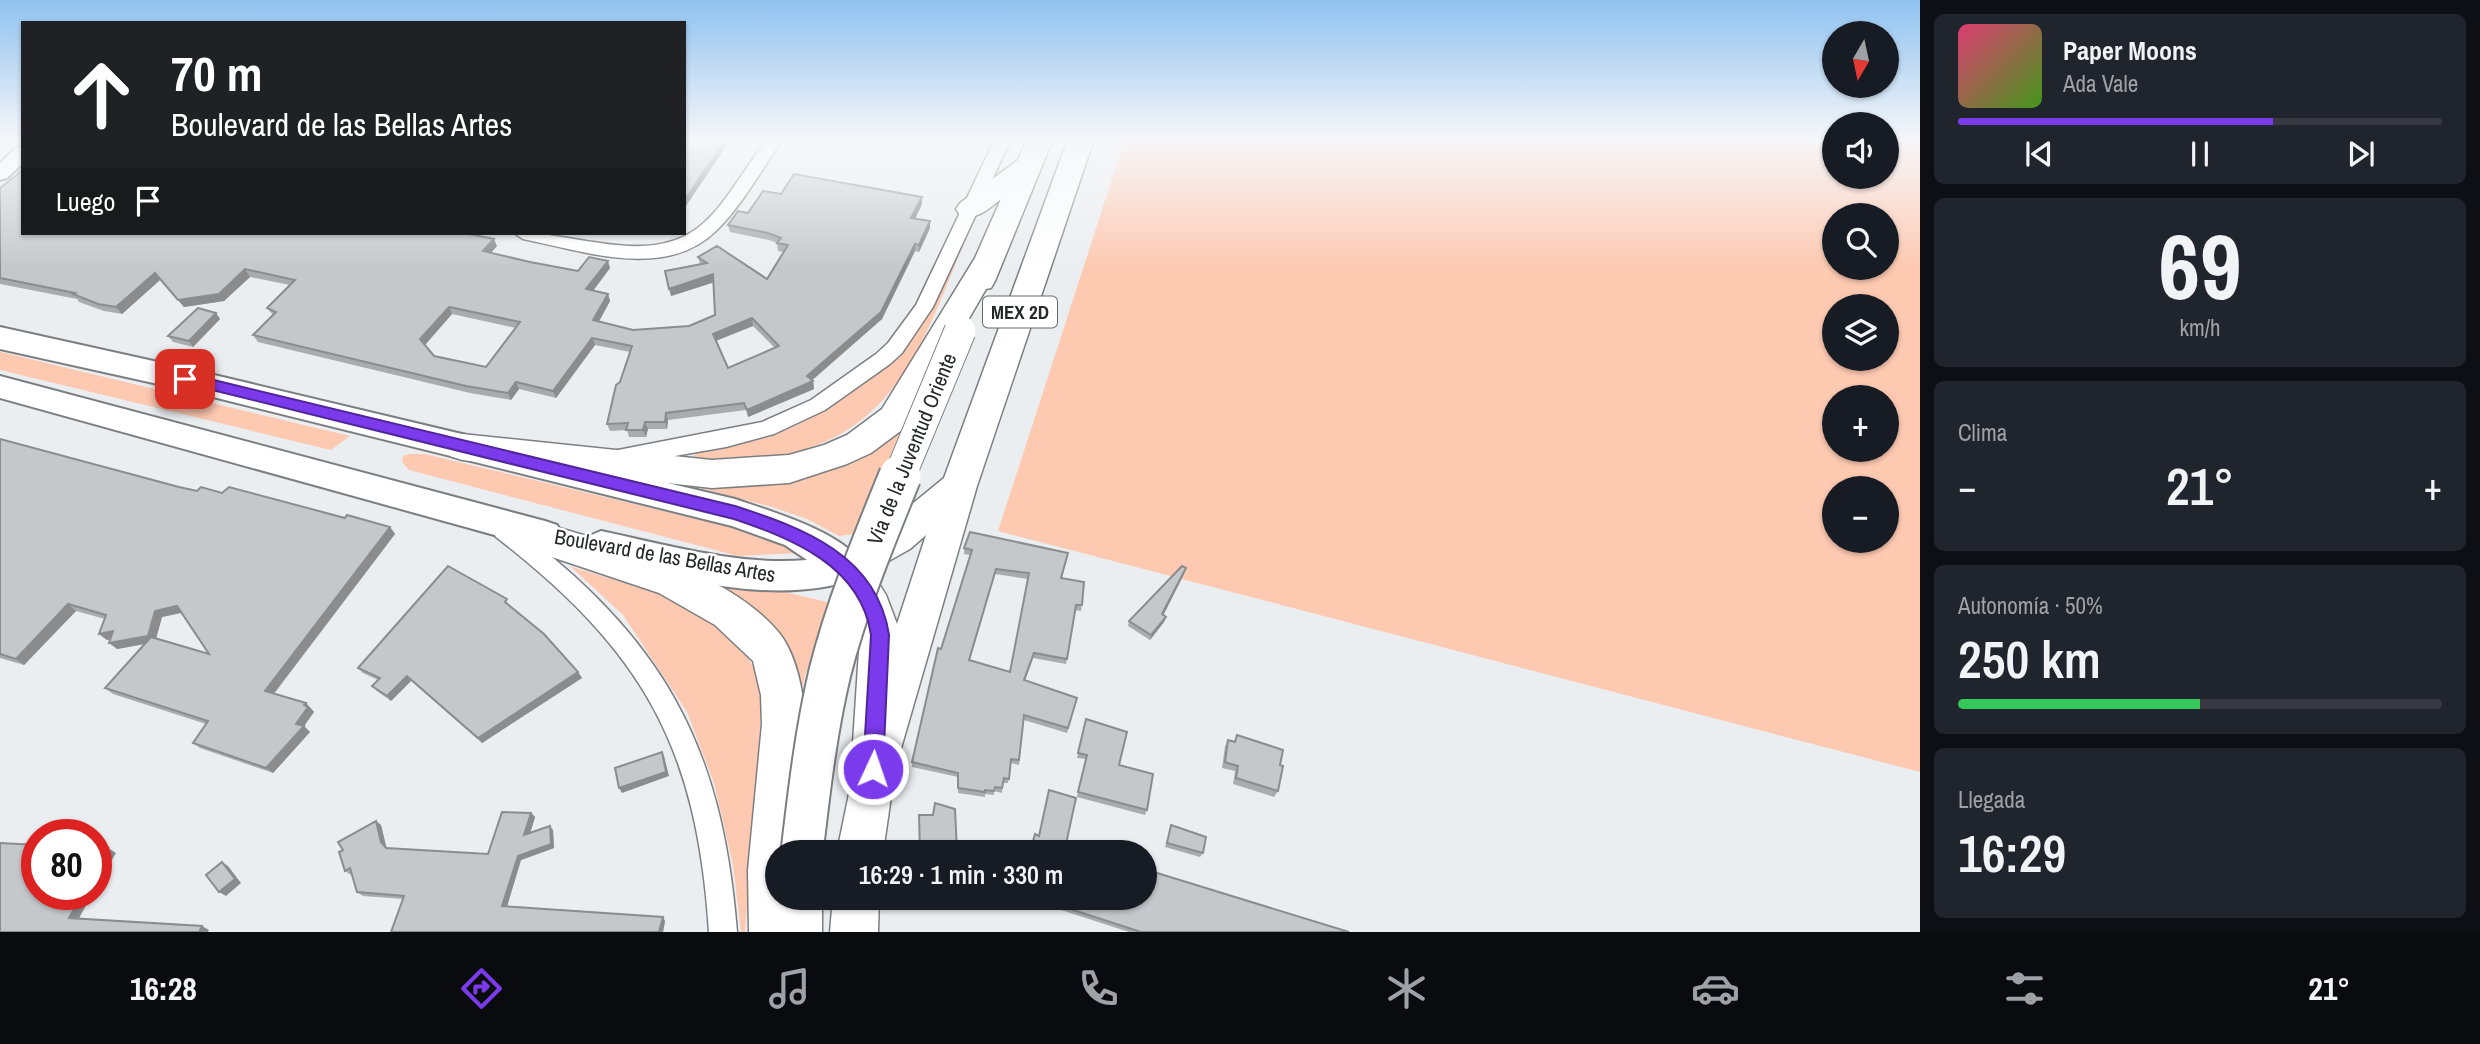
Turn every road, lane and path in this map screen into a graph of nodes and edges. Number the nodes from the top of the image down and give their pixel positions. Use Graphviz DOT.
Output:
graph roads {
  1 [pos="743,182"];
  2 [pos="982,182"];
  3 [pos="1000,182"];
  4 [pos="1022,182"];
  5 [pos="1066,182"];
  6 [pos="970,209"];
  7 [pos="534,235"];
  8 [pos="989,259"];
  9 [pos="7,335"];
  10 [pos="0,387"];
  11 [pos="462,447"];
  12 [pos="605,461"];
  13 [pos="959,486"];
  14 [pos="506,526"];
  15 [pos="846,567"];
  16 [pos="873,769"];
  17 [pos="804,840"];
  18 [pos="862,840"];
  19 [pos="799,910"];
  20 [pos="855,910"];
  21 [pos="723,932"];
  22 [pos="773,932"];
  23 [pos="798,932"];
  24 [pos="854,932"];
  1 -- 7 [label="street"];
  2 -- 6 [label="street"];
  3 -- 6 [label="highway"];
  4 -- 8 [label="highway, Via de la Juventud Oriente / MEX 2D"];
  5 -- 13 [label="highway, MEX 2D"];
  6 -- 12 [label="street"];
  8 -- 12 [label="highway"];
  8 -- 17 [label="highway, Via de la Juventud Oriente / MEX 2D, bridge"];
  9 -- 11 [label="main road"];
  10 -- 14 [label="main road, Boulevard de las Bellas Artes"];
  11 -- 12 [label="highway"];
  11 -- 15 [label="main road"];
  13 -- 15 [label="highway"];
  13 -- 16 [label="highway, MEX 2D"];
  14 -- 15 [label="main road, Boulevard de las Bellas Artes"];
  14 -- 21 [label="street"];
  14 -- 22 [label="highway"];
  15 -- 16 [label="highway"];
  16 -- 18 [label="highway, MEX 2D"];
  19 -- 23 [label="highway"];
  20 -- 24 [label="highway"];
}
